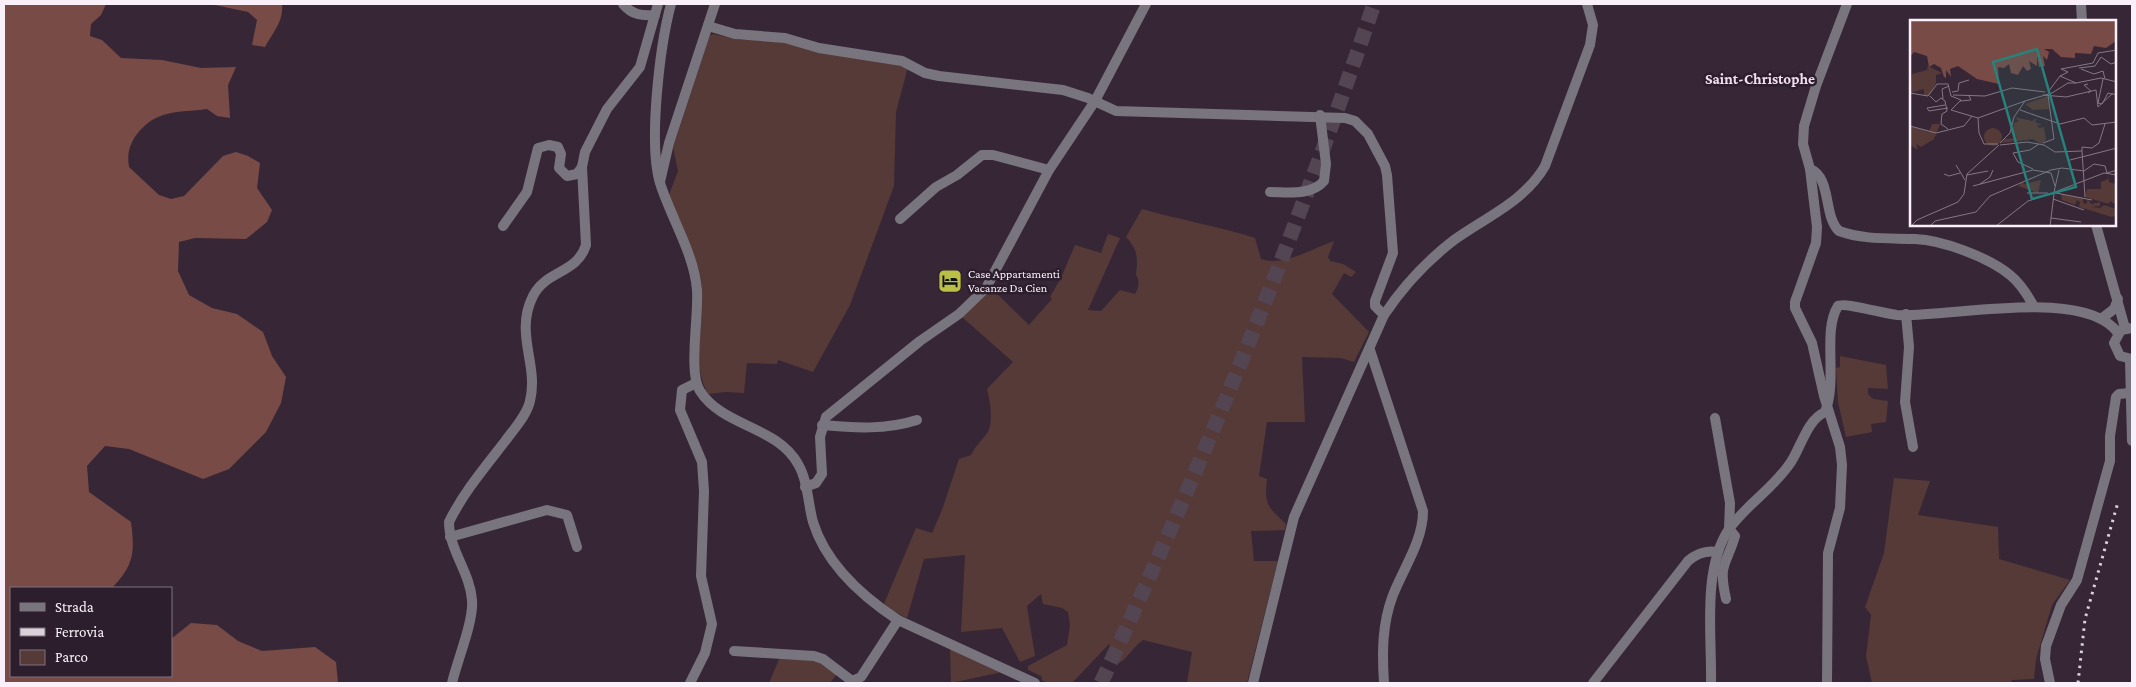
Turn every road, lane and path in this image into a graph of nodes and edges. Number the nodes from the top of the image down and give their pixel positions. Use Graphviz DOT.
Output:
graph roads {
  1 [pos="623,4"];
  2 [pos="658,4"];
  3 [pos="671,4"];
  4 [pos="715,4"];
  5 [pos="1146,4"];
  6 [pos="1587,4"];
  7 [pos="1847,4"];
  8 [pos="2081,4"];
  9 [pos="655,15"];
  10 [pos="2082,20"];
  11 [pos="708,26"];
  12 [pos="1095,101"];
  13 [pos="1320,115"];
  14 [pos="582,167"];
  15 [pos="1049,170"];
  16 [pos="1810,170"];
  17 [pos="660,182"];
  18 [pos="1270,192"];
  19 [pos="900,218"];
  20 [pos="503,226"];
  21 [pos="2096,226"];
  22 [pos="2118,299"];
  23 [pos="2033,306"];
  24 [pos="1906,314"];
  25 [pos="1384,315"];
  26 [pos="2101,319"];
  27 [pos="2125,330"];
  28 [pos="1370,350"];
  29 [pos="2131,360"];
  30 [pos="696,383"];
  31 [pos="2130,393"];
  32 [pos="1828,404"];
  33 [pos="1714,418"];
  34 [pos="917,420"];
  35 [pos="822,425"];
  36 [pos="2132,441"];
  37 [pos="1913,447"];
  38 [pos="806,487"];
  39 [pos="1730,529"];
  40 [pos="450,537"];
  41 [pos="577,547"];
  42 [pos="1718,552"];
  43 [pos="1726,599"];
  44 [pos="898,620"];
  45 [pos="734,651"];
  46 [pos="452,683"];
  47 [pos="690,683"];
  48 [pos="1035,683"];
  49 [pos="1254,683"];
  50 [pos="1384,683"];
  51 [pos="1593,683"];
  52 [pos="1711,683"];
  53 [pos="1827,683"];
  54 [pos="2050,683"];
  1 -- 9 [label="street"];
  2 -- 9 [label="street"];
  3 -- 17 [label="street"];
  4 -- 11 [label="street"];
  5 -- 12 [label="street"];
  6 -- 25 [label="street"];
  7 -- 16 [label="street"];
  8 -- 10 [label="street"];
  9 -- 14 [label="street"];
  11 -- 12 [label="street"];
  11 -- 17 [label="street"];
  12 -- 13 [label="street"];
  12 -- 15 [label="street"];
  13 -- 18 [label="street"];
  13 -- 25 [label="street"];
  14 -- 20 [label="street"];
  14 -- 40 [label="street"];
  15 -- 19 [label="street"];
  15 -- 35 [label="street"];
  16 -- 23 [label="street"];
  16 -- 32 [label="street"];
  17 -- 30 [label="street"];
  21 -- 22 [label="street"];
  22 -- 26 [label="street"];
  22 -- 27 [label="street"];
  23 -- 24 [label="street"];
  23 -- 26 [label="street"];
  24 -- 32 [label="street"];
  24 -- 37 [label="street"];
  25 -- 28 [label="street"];
  26 -- 27 [label="street"];
  27 -- 29 [label="street"];
  28 -- 49 [label="street"];
  28 -- 50 [label="street"];
  29 -- 31 [label="street"];
  30 -- 38 [label="street"];
  30 -- 47 [label="street"];
  31 -- 36 [label="street"];
  31 -- 54 [label="street"];
  32 -- 39 [label="street"];
  32 -- 53 [label="street"];
  33 -- 39 [label="street"];
  34 -- 35 [label="street"];
  35 -- 38 [label="street"];
  38 -- 44 [label="street"];
  39 -- 42 [label="street"];
  39 -- 43 [label="street"];
  40 -- 41 [label="street"];
  40 -- 46 [label="street"];
  42 -- 51 [label="street"];
  42 -- 52 [label="street"];
  44 -- 45 [label="street"];
  44 -- 48 [label="street"];
}
